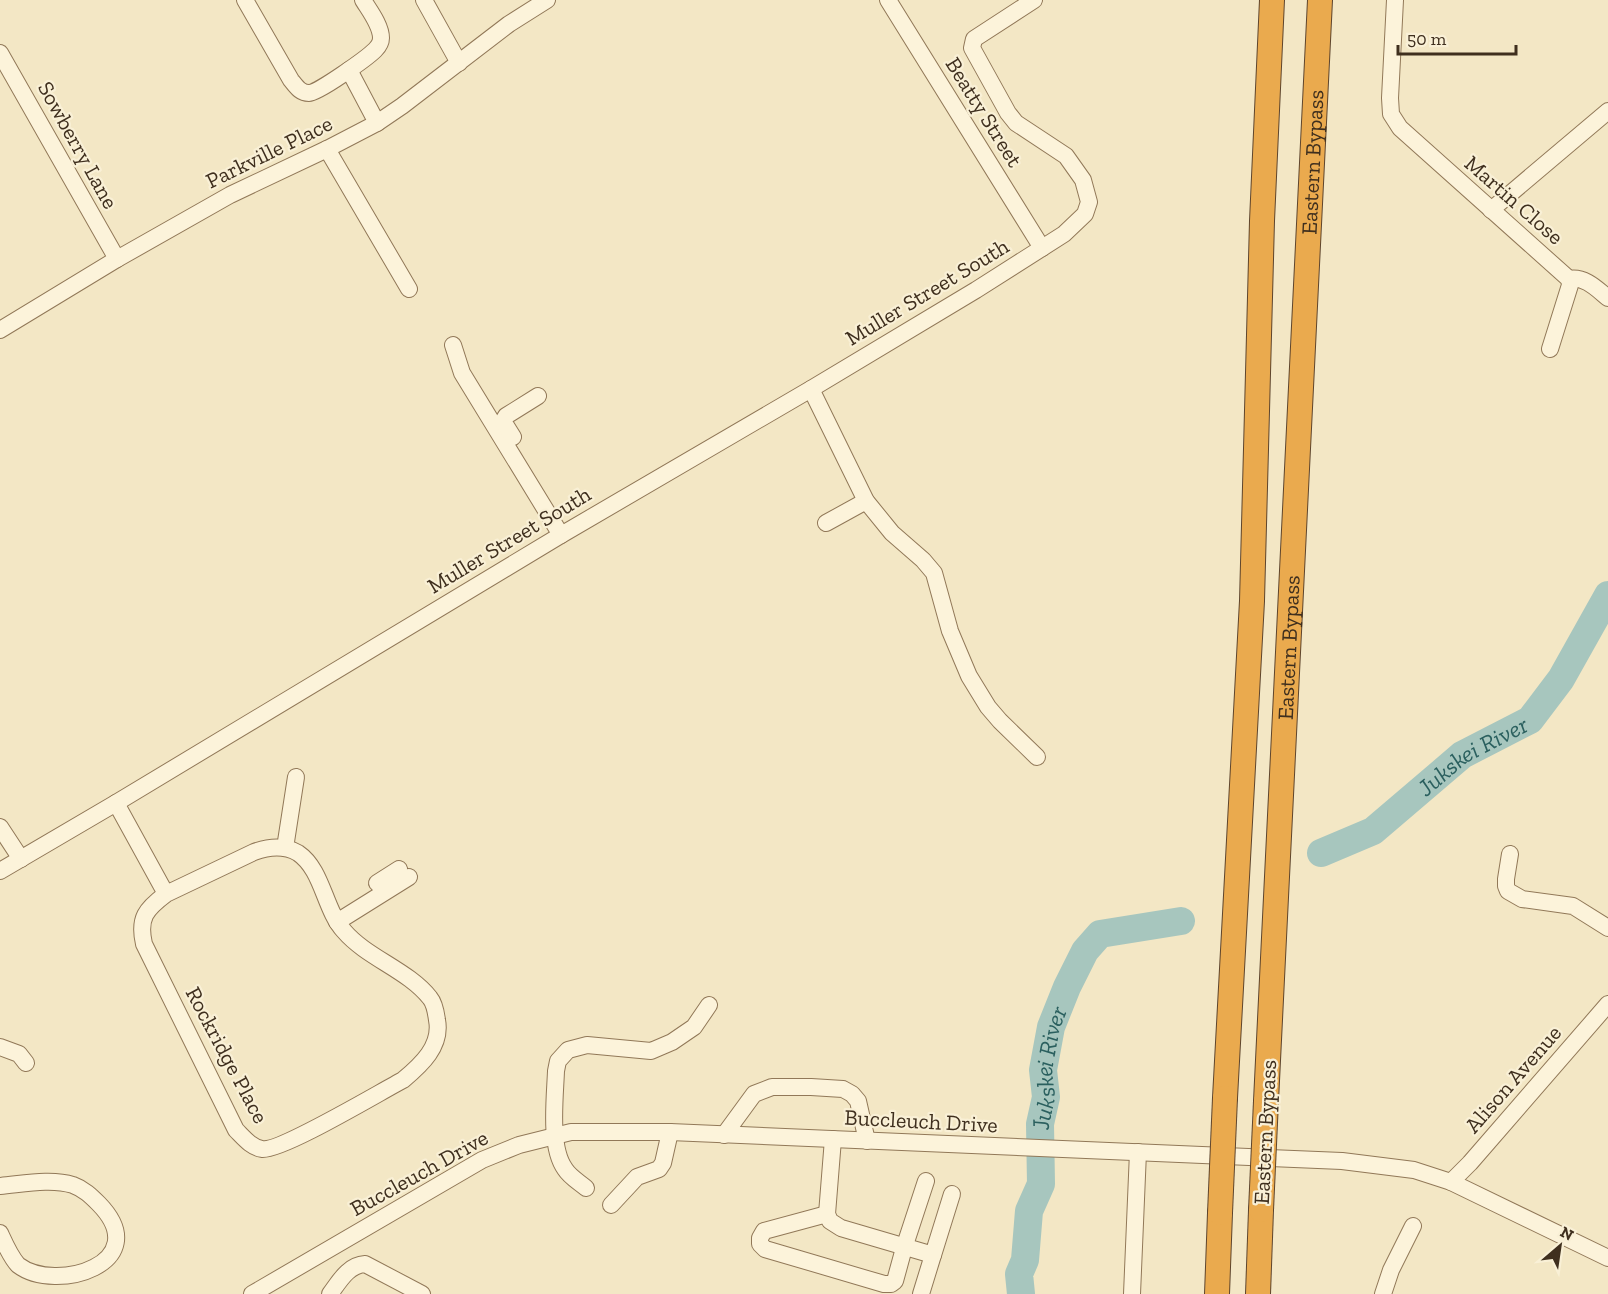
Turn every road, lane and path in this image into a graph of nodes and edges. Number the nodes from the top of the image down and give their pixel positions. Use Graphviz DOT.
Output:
graph roads {
  1 [pos="245,0"];
  2 [pos="363,0"];
  3 [pos="424,0"];
  4 [pos="547,0"];
  5 [pos="888,0"];
  6 [pos="1034,0"];
  7 [pos="1272,0"];
  8 [pos="1320,0"];
  9 [pos="1395,0"];
  10 [pos="0,53"];
  11 [pos="459,63"];
  12 [pos="349,70"];
  13 [pos="1608,111"];
  14 [pos="377,123"];
  15 [pos="327,149"];
  16 [pos="1491,210"];
  17 [pos="1042,248"];
  18 [pos="117,260"];
  19 [pos="1569,279"];
  20 [pos="409,289"];
  21 [pos="1608,298"];
  22 [pos="0,330"];
  23 [pos="453,345"];
  24 [pos="1550,349"];
  25 [pos="811,389"];
  26 [pos="538,396"];
  27 [pos="866,501"];
  28 [pos="826,523"];
  29 [pos="565,533"];
  30 [pos="1037,757"];
  31 [pos="296,777"];
  32 [pos="116,803"];
  33 [pos="0,827"];
  34 [pos="285,848"];
  35 [pos="1510,854"];
  36 [pos="21,859"];
  37 [pos="0,871"];
  38 [pos="404,873"];
  39 [pos="166,894"];
  40 [pos="334,917"];
  41 [pos="1608,928"];
  42 [pos="709,1005"];
  43 [pos="1607,1006"];
  44 [pos="0,1047"];
  45 [pos="26,1063"];
  46 [pos="670,1132"];
  47 [pos="724,1134"];
  48 [pos="554,1136"];
  49 [pos="833,1140"];
  50 [pos="867,1141"];
  51 [pos="1138,1152"];
  52 [pos="926,1181"];
  53 [pos="1451,1182"];
  54 [pos="0,1185"];
  55 [pos="586,1188"];
  56 [pos="952,1194"];
  57 [pos="611,1205"];
  58 [pos="827,1214"];
  59 [pos="1413,1226"];
  60 [pos="0,1233"];
  61 [pos="904,1248"];
  62 [pos="933,1255"];
  63 [pos="1608,1258"];
  64 [pos="252,1294"];
  65 [pos="330,1294"];
  66 [pos="422,1294"];
  67 [pos="921,1294"];
  68 [pos="1132,1294"];
  69 [pos="1217,1294"];
  70 [pos="1258,1294"];
  71 [pos="1383,1294"];
  1 -- 12 [label="street"];
  2 -- 12 [label="street"];
  3 -- 11 [label="street"];
  4 -- 11 [label="street, Parkville Place"];
  5 -- 17 [label="street, Beatty Street"];
  6 -- 17 [label="street, Muller Street South"];
  7 -- 69 [label="highway, Eastern Bypass, bridge"];
  8 -- 70 [label="highway, Eastern Bypass, bridge"];
  9 -- 16 [label="street, Martin Close"];
  10 -- 18 [label="street, Sowberry Lane"];
  11 -- 14 [label="street, Parkville Place"];
  12 -- 14 [label="street"];
  13 -- 16 [label="street"];
  14 -- 15 [label="street, Parkville Place"];
  15 -- 18 [label="street, Parkville Place"];
  15 -- 20 [label="street"];
  16 -- 19 [label="street, Martin Close"];
  17 -- 25 [label="street, Muller Street South"];
  18 -- 22 [label="street, Parkville Place"];
  19 -- 21 [label="street"];
  19 -- 24 [label="street, Martin Close"];
  23 -- 29 [label="street"];
  25 -- 27 [label="street"];
  25 -- 29 [label="street, Muller Street South"];
  26 -- 29 [label="street"];
  27 -- 28 [label="street"];
  27 -- 30 [label="street"];
  29 -- 32 [label="street, Muller Street South"];
  31 -- 34 [label="street"];
  32 -- 36 [label="street, Muller Street South"];
  32 -- 39 [label="street"];
  33 -- 36 [label="street"];
  34 -- 39 [label="street, Rockridge Place"];
  34 -- 40 [label="street, Rockridge Place"];
  35 -- 41 [label="street"];
  36 -- 37 [label="street, Muller Street South"];
  38 -- 40 [label="street"];
  39 -- 40 [label="street, Rockridge Place"];
  42 -- 48 [label="street"];
  43 -- 53 [label="street, Alison Avenue"];
  44 -- 45 [label="street"];
  46 -- 47 [label="street, Buccleuch Drive"];
  46 -- 48 [label="street, Buccleuch Drive"];
  46 -- 57 [label="street"];
  47 -- 49 [label="street, Buccleuch Drive"];
  47 -- 50 [label="street"];
  48 -- 55 [label="street"];
  48 -- 64 [label="street, Buccleuch Drive"];
  49 -- 50 [label="street, Buccleuch Drive"];
  49 -- 58 [label="street"];
  50 -- 51 [label="street, Buccleuch Drive"];
  51 -- 53 [label="street, Buccleuch Drive"];
  51 -- 68 [label="street"];
  52 -- 61 [label="street"];
  53 -- 63 [label="street, Buccleuch Drive"];
  54 -- 60 [label="street"];
  56 -- 62 [label="street"];
  58 -- 61 [label="street"];
  58 -- 61 [label="street"];
  59 -- 71 [label="street"];
  61 -- 62 [label="street"];
  62 -- 67 [label="street"];
  65 -- 66 [label="street"];
}
